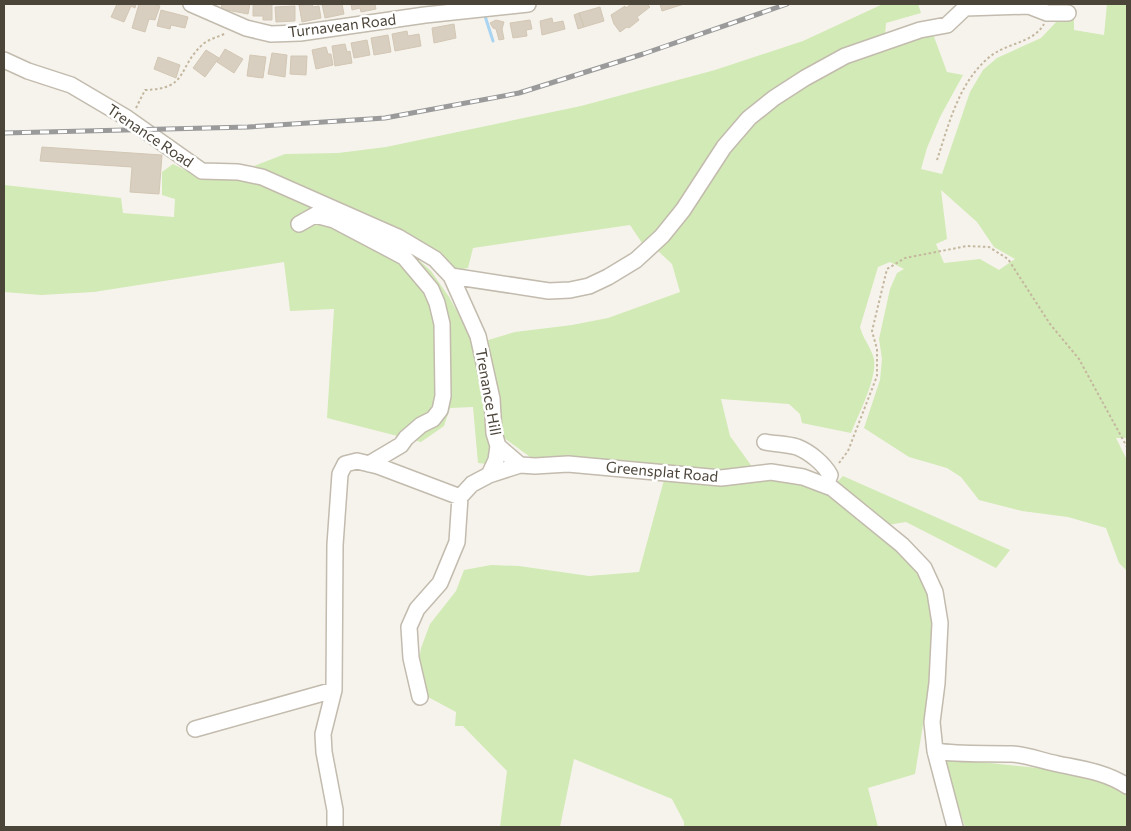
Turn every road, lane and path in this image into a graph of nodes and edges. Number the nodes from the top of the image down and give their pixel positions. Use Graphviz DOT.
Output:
graph roads {
  1 [pos="191,4"];
  2 [pos="528,4"];
  3 [pos="966,6"];
  4 [pos="1047,13"];
  5 [pos="1068,13"];
  6 [pos="231,22"];
  7 [pos="4,60"];
  8 [pos="130,120"];
  9 [pos="937,160"];
  10 [pos="299,224"];
  11 [pos="435,260"];
  12 [pos="450,276"];
  13 [pos="468,318"];
  14 [pos="442,324"];
  15 [pos="765,442"];
  16 [pos="498,446"];
  17 [pos="1127,447"];
  18 [pos="369,464"];
  19 [pos="520,465"];
  20 [pos="489,475"];
  21 [pos="828,480"];
  22 [pos="460,497"];
  23 [pos="334,690"];
  24 [pos="420,697"];
  25 [pos="195,729"];
  26 [pos="935,751"];
  27 [pos="1127,786"];
  28 [pos="335,827"];
  29 [pos="955,827"];
  1 -- 6 [label="street, Turnavean Road"];
  2 -- 6 [label="street, Turnavean Road"];
  3 -- 4 [label="street"];
  3 -- 12 [label="street"];
  4 -- 5 [label="street"];
  4 -- 9 [label="path"];
  6 -- 8 [label="path"];
  7 -- 8 [label="street, Trenance Road"];
  8 -- 11 [label="street, Trenance Road"];
  10 -- 14 [label="street"];
  11 -- 12 [label="street, Trenance Hill"];
  12 -- 13 [label="street, Trenance Hill"];
  13 -- 14 [label="street"];
  13 -- 16 [label="street, Trenance Hill"];
  14 -- 18 [label="street"];
  15 -- 21 [label="street"];
  16 -- 19 [label="street"];
  16 -- 20 [label="street"];
  17 -- 21 [label="path"];
  18 -- 22 [label="street"];
  18 -- 23 [label="street"];
  19 -- 20 [label="street, Greensplat Road"];
  19 -- 21 [label="street, Greensplat Road"];
  20 -- 22 [label="street, Greensplat Road"];
  21 -- 26 [label="street, Greensplat Road"];
  22 -- 24 [label="street"];
  23 -- 25 [label="street"];
  23 -- 28 [label="street"];
  26 -- 27 [label="street"];
  26 -- 29 [label="street, Greensplat Road"];
}
